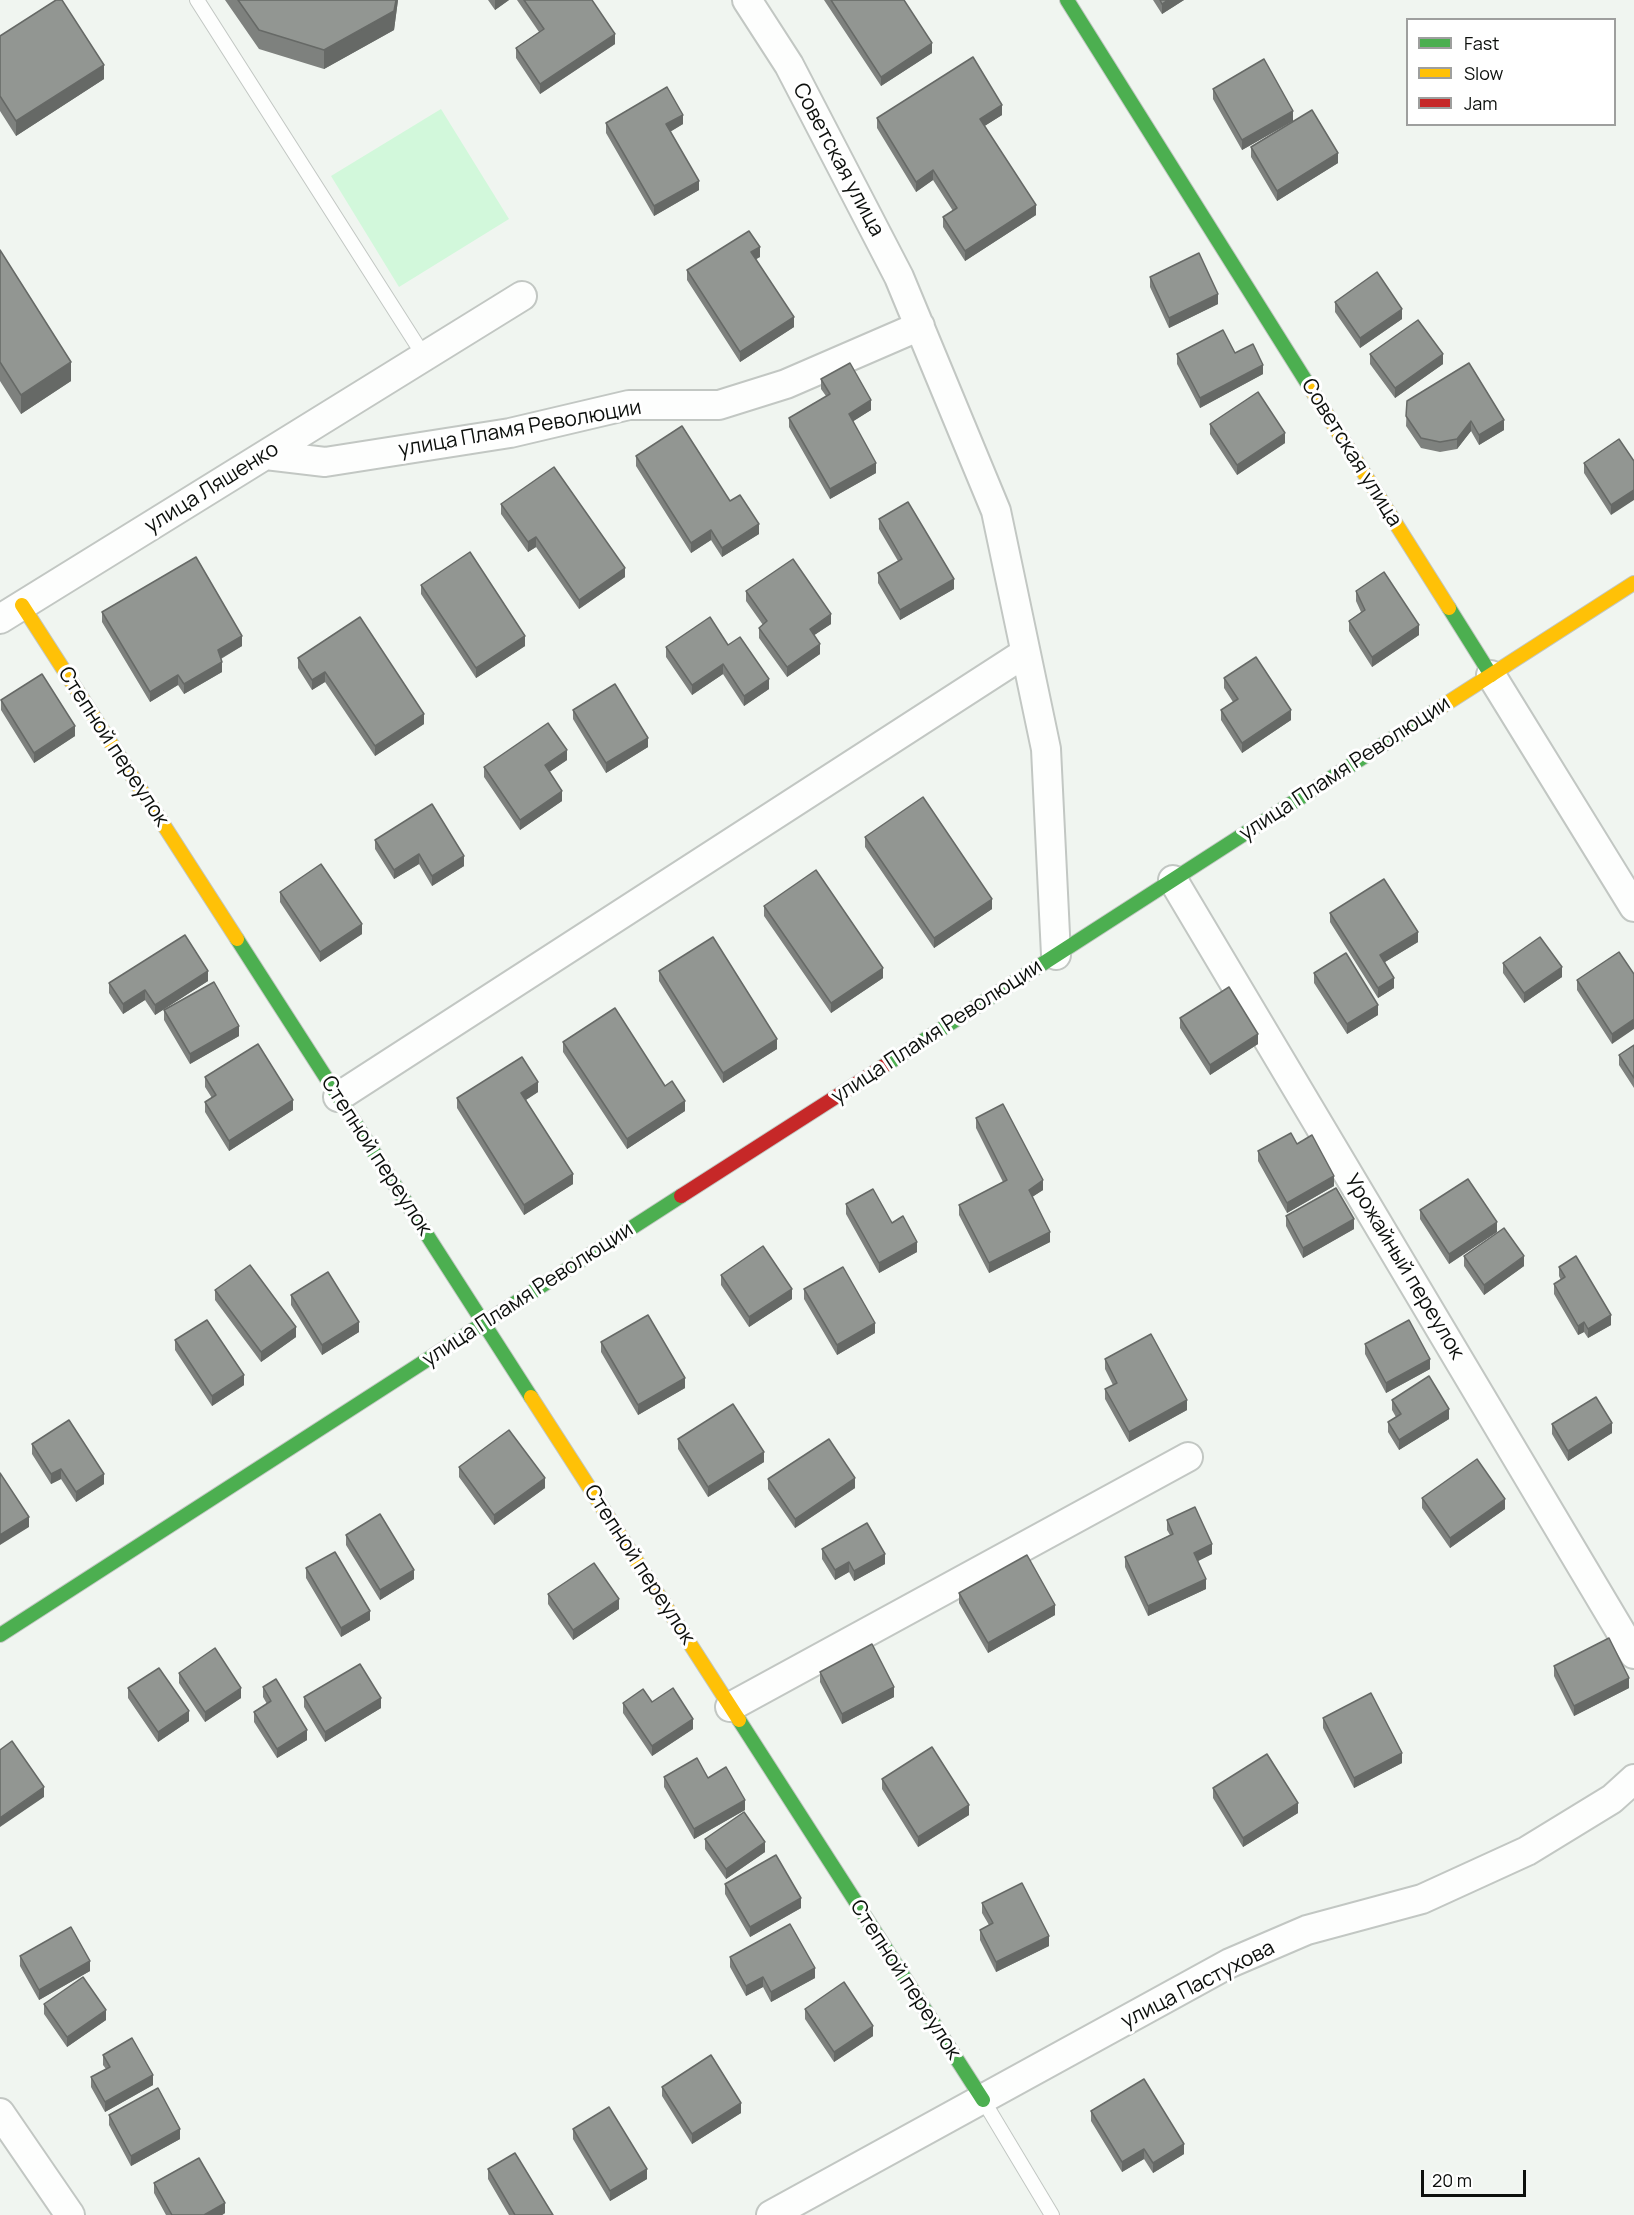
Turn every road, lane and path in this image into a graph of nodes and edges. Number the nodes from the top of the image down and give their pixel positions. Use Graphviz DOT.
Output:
graph roads {
  1 [pos="197,0"];
  2 [pos="747,0"];
  3 [pos="1067,0"];
  4 [pos="522,296"];
  5 [pos="920,326"];
  6 [pos="424,356"];
  7 [pos="266,454"];
  8 [pos="1634,583"];
  9 [pos="11,612"];
  10 [pos="1026,653"];
  11 [pos="1491,675"];
  12 [pos="1173,880"];
  13 [pos="1634,907"];
  14 [pos="1056,955"];
  15 [pos="338,1097"];
  16 [pos="484,1323"];
  17 [pos="1188,1457"];
  18 [pos="0,1635"];
  19 [pos="1634,1654"];
  20 [pos="730,1707"];
  21 [pos="1634,1779"];
  22 [pos="983,2100"];
  23 [pos="0,2113"];
  24 [pos="70,2215"];
  25 [pos="771,2215"];
  26 [pos="1052,2215"];
  1 -- 6 [label="lane"];
  2 -- 5 [label="street, Советская улица"];
  3 -- 11 [label="street, Советская улица"];
  4 -- 6 [label="street, улица Ляшенко"];
  5 -- 7 [label="street, улица Пламя Революции"];
  5 -- 10 [label="street, улица Пламя Революции"];
  6 -- 7 [label="street, улица Ляшенко"];
  7 -- 9 [label="street, улица Ляшенко"];
  8 -- 11 [label="street, улица Пламя Революции"];
  9 -- 15 [label="street, Степной переулок"];
  10 -- 14 [label="street, улица Пламя Революции"];
  10 -- 15 [label="street"];
  11 -- 12 [label="street, улица Пламя Революции"];
  11 -- 13 [label="street, Советская улица"];
  12 -- 14 [label="street, улица Пламя Революции"];
  12 -- 19 [label="street, Урожайный переулок"];
  14 -- 16 [label="street, улица Пламя Революции"];
  15 -- 16 [label="street, Степной переулок"];
  16 -- 18 [label="street, улица Пламя Революции"];
  16 -- 20 [label="street, Степной переулок"];
  17 -- 20 [label="street"];
  20 -- 22 [label="street, Степной переулок"];
  21 -- 22 [label="street, улица Пастухова"];
  22 -- 25 [label="street, улица Пастухова"];
  22 -- 26 [label="lane"];
  23 -- 24 [label="street"];
}
